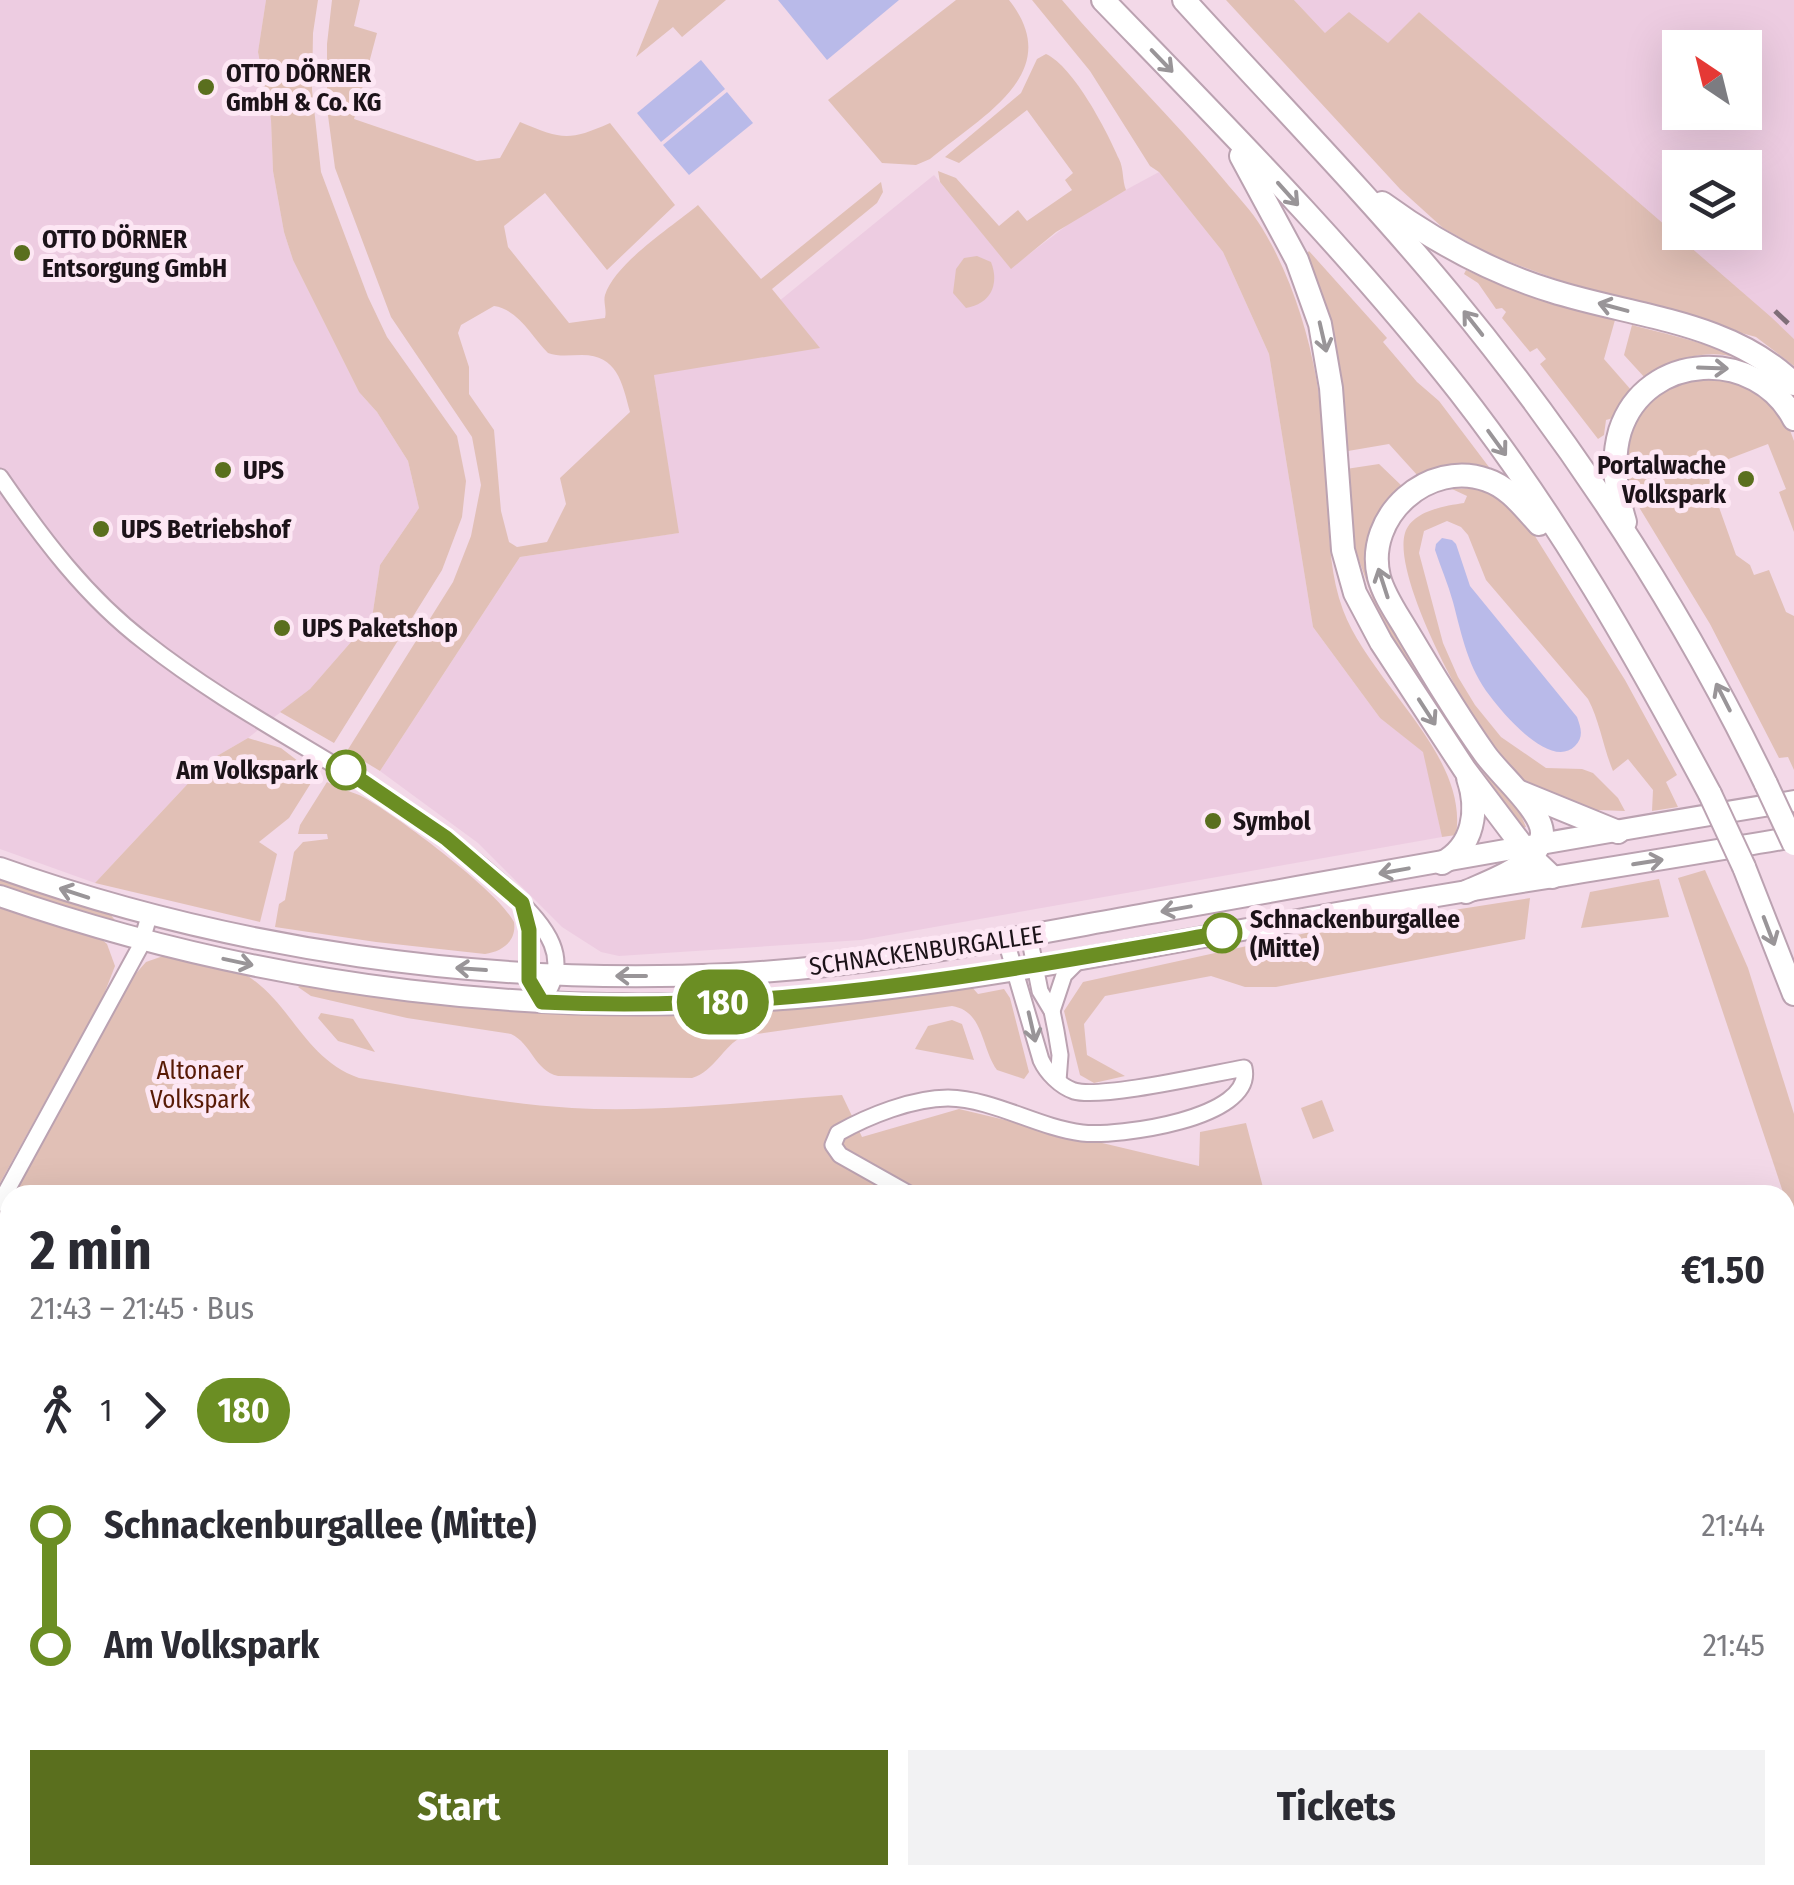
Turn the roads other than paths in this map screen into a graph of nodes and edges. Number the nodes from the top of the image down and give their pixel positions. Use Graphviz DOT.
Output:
graph roads {
  1 [pos="1103,0"];
  2 [pos="1184,0"];
  3 [pos="1222,122"];
  4 [pos="1347,177"];
  5 [pos="1794,384"];
  6 [pos="1794,419"];
  7 [pos="0,477"];
  8 [pos="1632,544"];
  9 [pos="1594,585"];
  10 [pos="1465,770"];
  11 [pos="1513,788"];
  12 [pos="1794,801"];
  13 [pos="1618,832"];
  14 [pos="1794,840"];
  15 [pos="1531,850"];
  16 [pos="1442,863"];
  17 [pos="0,868"];
  18 [pos="1552,877"];
  19 [pos="1466,892"];
  20 [pos="0,896"];
  21 [pos="522,903"];
  22 [pos="150,913"];
  23 [pos="1029,936"];
  24 [pos="142,940"];
  25 [pos="1006,940"];
  26 [pos="1082,957"];
  27 [pos="1024,967"];
  28 [pos="528,973"];
  29 [pos="556,975"];
  30 [pos="1794,994"];
  31 [pos="542,1002"];
  32 [pos="1052,1012"];
  33 [pos="1058,1080"];
  34 [pos="10,1185"];
  35 [pos="894,1185"];
  1 -- 3 [label="highway, one-way"];
  2 -- 4 [label="highway"];
  3 -- 9 [label="highway, one-way"];
  3 -- 10 [label="highway, one-way"];
  5 -- 4 [label="highway, one-way"];
  8 -- 4 [label="highway, one-way"];
  8 -- 6 [label="highway, one-way"];
  7 -- 21 [label="street"];
  14 -- 8 [label="highway, one-way, bridge"];
  11 -- 9 [label="highway, one-way"];
  9 -- 30 [label="highway, one-way, bridge"];
  10 -- 15 [label="highway"];
  10 -- 16 [label="highway"];
  11 -- 13 [label="highway"];
  11 -- 15 [label="highway"];
  12 -- 13 [label="main road, SCHNACKENBURGALLEE"];
  13 -- 15 [label="main road, SCHNACKENBURGALLEE"];
  18 -- 14 [label="main road, SCHNACKENBURGALLEE, one-way"];
  15 -- 16 [label="main road, SCHNACKENBURGALLEE"];
  15 -- 18 [label="highway"];
  15 -- 19 [label="highway"];
  16 -- 23 [label="main road, SCHNACKENBURGALLEE, one-way"];
  22 -- 17 [label="main road, SCHNACKENBURGALLEE, one-way"];
  18 -- 19 [label="main road, SCHNACKENBURGALLEE"];
  19 -- 26 [label="main road, SCHNACKENBURGALLEE"];
  20 -- 24 [label="main road, SCHNACKENBURGALLEE"];
  21 -- 28 [label="street"];
  21 -- 29 [label="street"];
  22 -- 24 [label="street"];
  28 -- 22 [label="main road, SCHNACKENBURGALLEE, one-way"];
  23 -- 25 [label="main road, SCHNACKENBURGALLEE"];
  23 -- 27 [label="street"];
  24 -- 31 [label="main road, SCHNACKENBURGALLEE, one-way"];
  24 -- 34 [label="street"];
  25 -- 27 [label="street"];
  25 -- 29 [label="main road, SCHNACKENBURGALLEE, one-way"];
  26 -- 27 [label="main road, SCHNACKENBURGALLEE"];
  26 -- 32 [label="street"];
  27 -- 31 [label="main road, SCHNACKENBURGALLEE"];
  27 -- 32 [label="street"];
  27 -- 33 [label="street, one-way"];
  28 -- 29 [label="main road, SCHNACKENBURGALLEE"];
  28 -- 31 [label="street"];
  29 -- 31 [label="street"];
  32 -- 33 [label="street"];
  33 -- 35 [label="street"];
}
